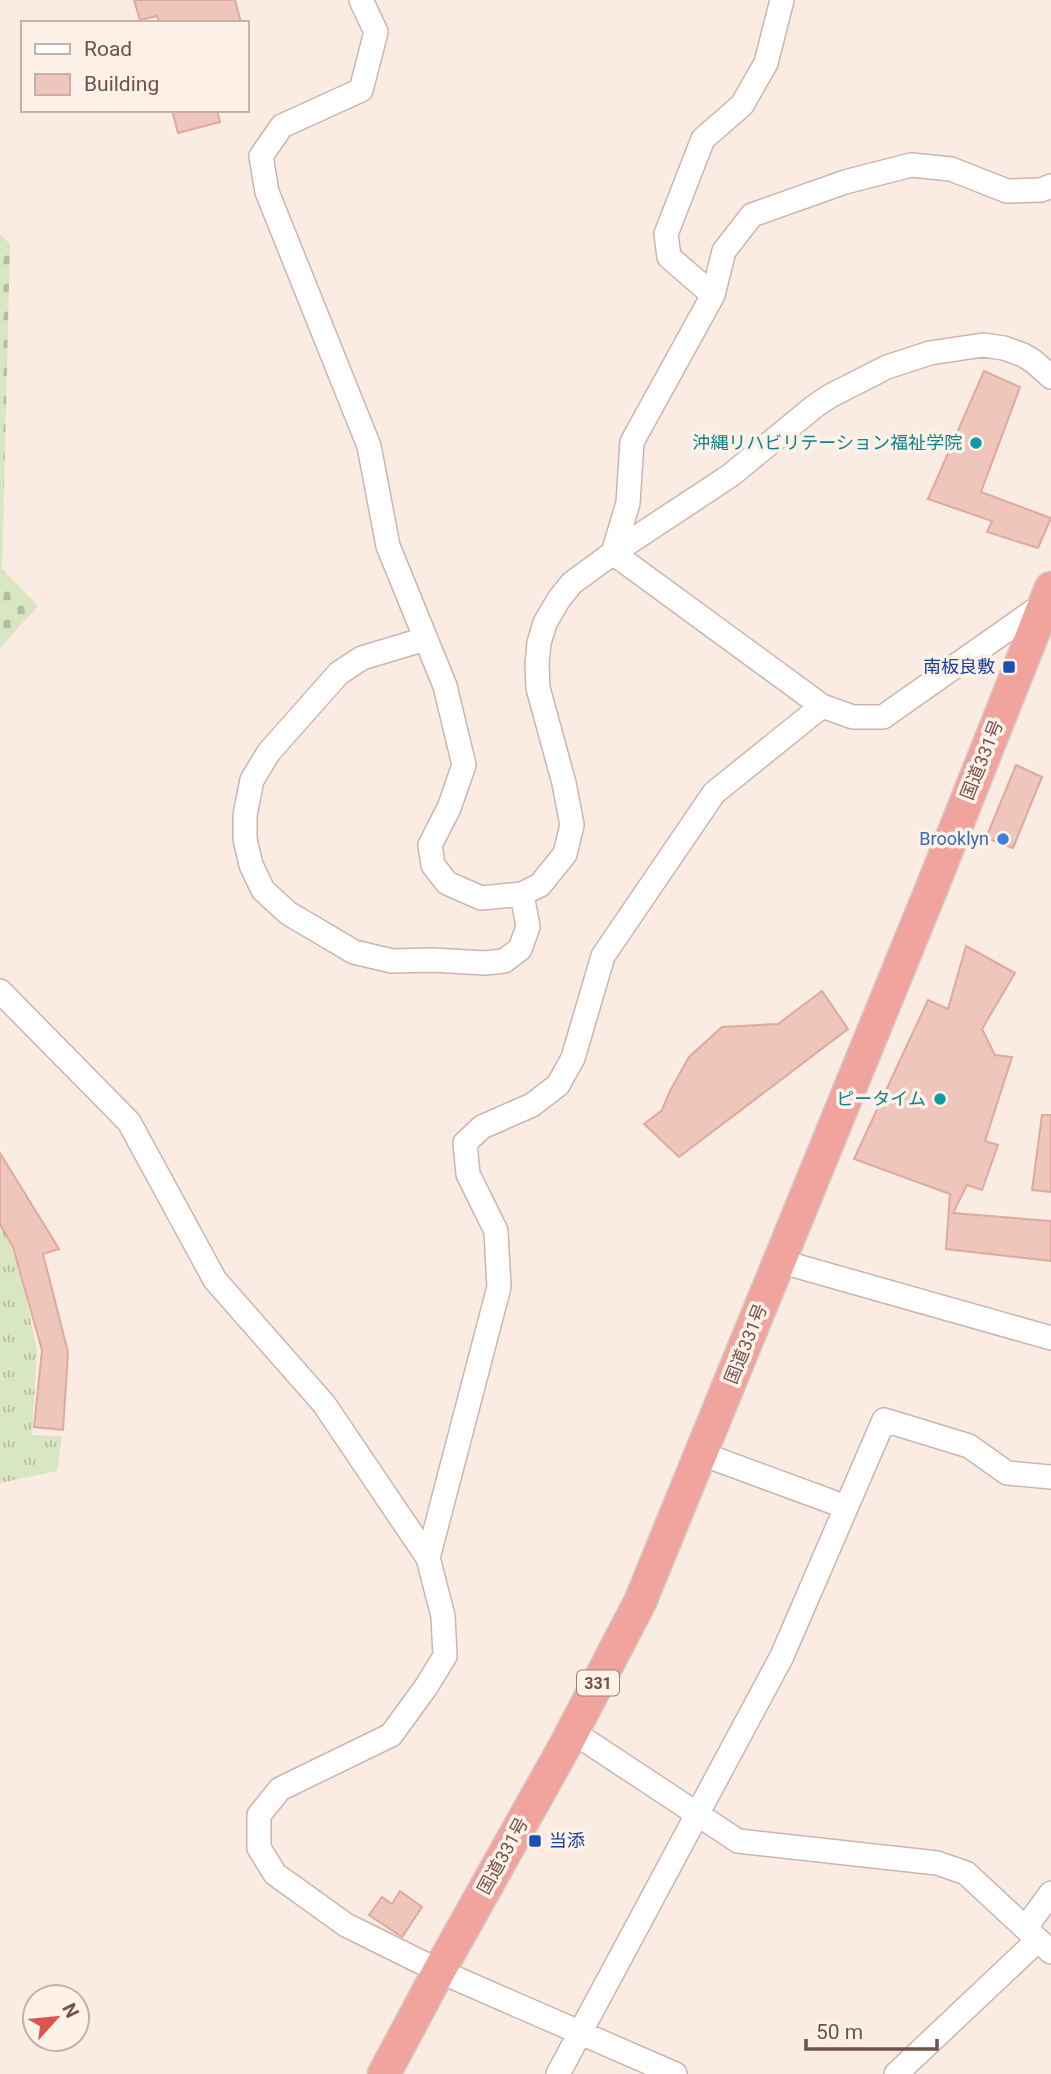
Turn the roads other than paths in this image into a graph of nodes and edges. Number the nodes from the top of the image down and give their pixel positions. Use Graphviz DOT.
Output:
graph roads {
  1 [pos="361,0"];
  2 [pos="782,0"];
  3 [pos="1051,186"];
  4 [pos="713,295"];
  5 [pos="1051,377"];
  6 [pos="613,553"];
  7 [pos="1048,595"];
  8 [pos="425,639"];
  9 [pos="822,706"];
  10 [pos="522,894"];
  11 [pos="0,991"];
  12 [pos="779,1261"];
  13 [pos="1051,1338"];
  14 [pos="702,1454"];
  15 [pos="1051,1477"];
  16 [pos="846,1507"];
  17 [pos="428,1558"];
  18 [pos="573,1732"];
  19 [pos="696,1813"];
  20 [pos="1051,1893"];
  21 [pos="1039,1940"];
  22 [pos="439,1971"];
  23 [pos="579,2033"];
  24 [pos="384,2074"];
  25 [pos="558,2074"];
  26 [pos="675,2074"];
  27 [pos="896,2074"];
  1 -- 8 [label="street"];
  2 -- 4 [label="street"];
  3 -- 4 [label="street"];
  4 -- 6 [label="street"];
  5 -- 6 [label="street"];
  6 -- 9 [label="street"];
  6 -- 10 [label="street"];
  7 -- 9 [label="street"];
  7 -- 12 [label="highway, 国道331号 / 331"];
  8 -- 10 [label="street"];
  8 -- 10 [label="street"];
  9 -- 17 [label="street"];
  11 -- 17 [label="street"];
  12 -- 13 [label="street"];
  12 -- 14 [label="highway, 国道331号 / 331"];
  14 -- 16 [label="street"];
  14 -- 18 [label="highway, 国道331号 / 331"];
  15 -- 16 [label="street"];
  16 -- 19 [label="street"];
  17 -- 22 [label="street"];
  18 -- 19 [label="street"];
  18 -- 22 [label="highway, 国道331号 / 331"];
  19 -- 21 [label="street"];
  19 -- 23 [label="street"];
  20 -- 21 [label="street"];
  21 -- 27 [label="street"];
  22 -- 23 [label="street"];
  22 -- 24 [label="highway, 国道331号 / 331"];
  23 -- 25 [label="street"];
  23 -- 26 [label="street"];
}
